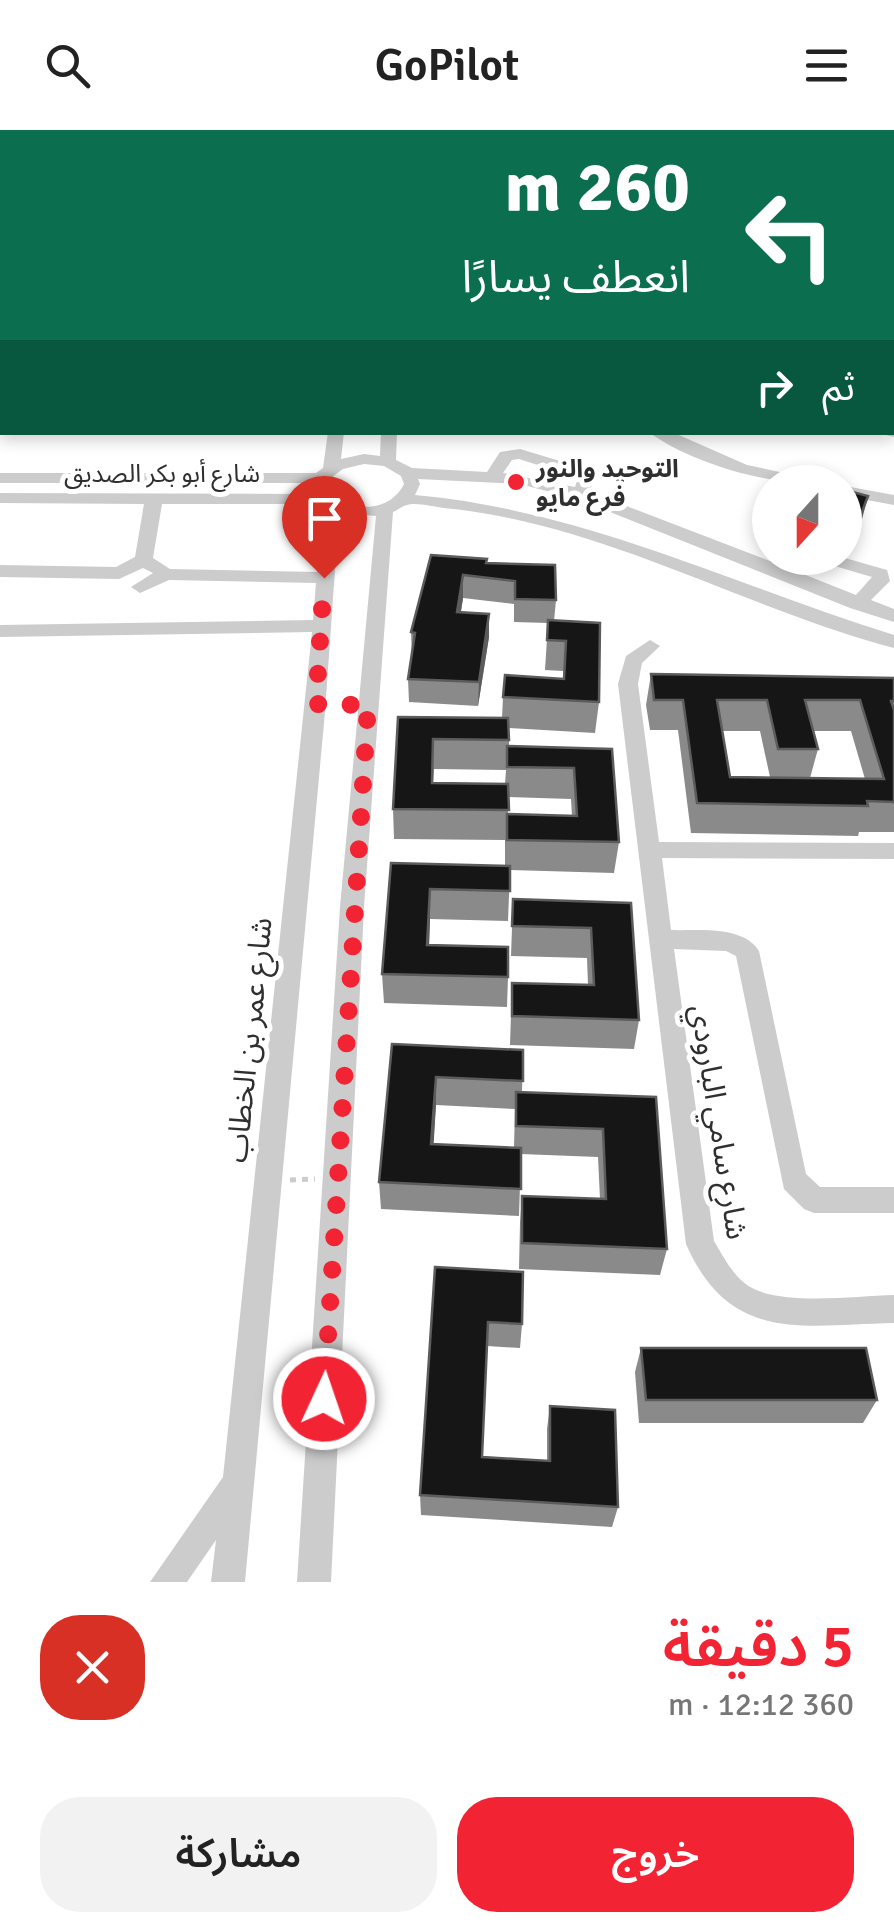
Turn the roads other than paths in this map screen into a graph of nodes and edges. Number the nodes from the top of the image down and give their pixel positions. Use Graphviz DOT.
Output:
graph roads {
  1 [pos="336,435"];
  2 [pos="389,435"];
  3 [pos="663,435"];
  4 [pos="388,462"];
  5 [pos="752,471"];
  6 [pos="326,473"];
  7 [pos="408,473"];
  8 [pos="0,478"];
  9 [pos="862,494"];
  10 [pos="154,497"];
  11 [pos="894,500"];
  12 [pos="2,501"];
  13 [pos="327,502"];
  14 [pos="395,504"];
  15 [pos="144,560"];
  16 [pos="752,561"];
  17 [pos="862,569"];
  18 [pos="0,571"];
  19 [pos="119,574"];
  20 [pos="166,574"];
  21 [pos="783,575"];
  22 [pos="324,578"];
  23 [pos="140,587"];
  24 [pos="857,604"];
  25 [pos="894,616"];
  26 [pos="321,626"];
  27 [pos="133,629"];
  28 [pos="0,631"];
  29 [pos="894,642"];
  30 [pos="650,646"];
  31 [pos="649,850"];
  32 [pos="894,851"];
  33 [pos="658,940"];
  34 [pos="894,1200"];
  35 [pos="894,1310"];
  36 [pos="236,1482"];
  37 [pos="167,1582"];
  38 [pos="228,1582"];
  39 [pos="314,1582"];
  1 -- 6 [label="street"];
  2 -- 4 [label="street"];
  3 -- 5 [label="street"];
  4 -- 6 [label="street, شارع أبو بكر الصديق"];
  4 -- 7 [label="street"];
  6 -- 8 [label="street, شارع أبو بكر الصديق"];
  6 -- 13 [label="street, شارع عمر بن الخطاب"];
  7 -- 14 [label="street"];
  7 -- 16 [label="street"];
  9 -- 11 [label="street"];
  10 -- 12 [label="street, شارع أبو بكر الصديق"];
  10 -- 13 [label="street, شارع أبو بكر الصديق"];
  10 -- 15 [label="street"];
  13 -- 14 [label="street, شارع أبو بكر الصديق"];
  13 -- 22 [label="street, شارع عمر بن الخطاب"];
  14 -- 29 [label="street"];
  14 -- 39 [label="street"];
  15 -- 19 [label="street"];
  15 -- 20 [label="street"];
  17 -- 24 [label="street"];
  18 -- 19 [label="street"];
  19 -- 23 [label="street"];
  20 -- 22 [label="street"];
  20 -- 23 [label="street"];
  21 -- 24 [label="street"];
  22 -- 26 [label="street, شارع عمر بن الخطاب"];
  23 -- 27 [label="street"];
  24 -- 25 [label="street"];
  26 -- 27 [label="street"];
  26 -- 36 [label="street, شارع عمر بن الخطاب"];
  27 -- 28 [label="street"];
  30 -- 31 [label="street, شارع سامي البارودي"];
  31 -- 32 [label="street"];
  31 -- 33 [label="street, شارع سامي البارودي"];
  33 -- 34 [label="street"];
  33 -- 35 [label="street, شارع سامي البارودي"];
  36 -- 37 [label="street"];
  36 -- 38 [label="street, شارع عمر بن الخطاب"];
}
